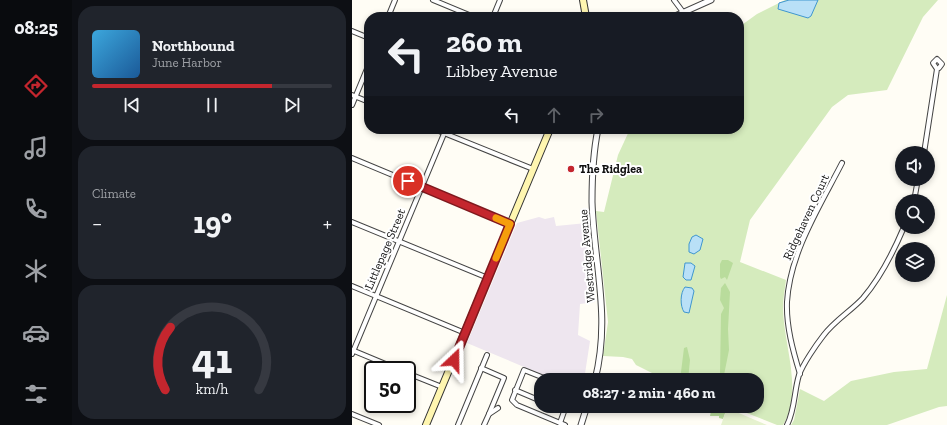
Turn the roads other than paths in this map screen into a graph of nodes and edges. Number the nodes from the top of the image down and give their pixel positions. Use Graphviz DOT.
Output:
graph roads {
  1 [pos="395,0"];
  2 [pos="433,0"];
  3 [pos="500,0"];
  4 [pos="583,0"];
  5 [pos="674,0"];
  6 [pos="711,0"];
  7 [pos="390,12"];
  8 [pos="462,12"];
  9 [pos="495,12"];
  10 [pos="585,12"];
  11 [pos="683,12"];
  12 [pos="352,31"];
  13 [pos="364,36"];
  14 [pos="937,68"];
  15 [pos="364,75"];
  16 [pos="354,96"];
  17 [pos="364,100"];
  18 [pos="352,105"];
  19 [pos="444,134"];
  20 [pos="452,134"];
  21 [pos="548,134"];
  22 [pos="597,134"];
  23 [pos="925,146"];
  24 [pos="352,158"];
  25 [pos="842,163"];
  26 [pos="533,169"];
  27 [pos="422,187"];
  28 [pos="352,222"];
  29 [pos="510,224"];
  30 [pos="901,234"];
  31 [pos="399,241"];
  32 [pos="488,278"];
  33 [pos="352,286"];
  34 [pos="376,296"];
  35 [pos="465,333"];
  36 [pos="352,351"];
  37 [pos="487,355"];
  38 [pos="377,361"];
  39 [pos="482,368"];
  40 [pos="596,373"];
  41 [pos="534,374"];
  42 [pos="800,374"];
  43 [pos="416,377"];
  44 [pos="442,388"];
  45 [pos="515,390"];
  46 [pos="534,398"];
  47 [pos="498,408"];
  48 [pos="564,413"];
  49 [pos="585,413"];
  50 [pos="352,414"];
  51 [pos="489,414"];
  52 [pos="560,423"];
  53 [pos="379,425"];
  54 [pos="426,425"];
  55 [pos="458,425"];
  56 [pos="484,425"];
  57 [pos="565,425"];
  58 [pos="582,425"];
  59 [pos="787,425"];
  1 -- 7 [label="street"];
  2 -- 8 [label="street"];
  3 -- 9 [label="street"];
  4 -- 10 [label="main road"];
  5 -- 11 [label="street"];
  6 -- 11 [label="street"];
  12 -- 13 [label="street"];
  14 -- 23 [label="street"];
  15 -- 16 [label="street"];
  16 -- 17 [label="street"];
  16 -- 18 [label="street"];
  19 -- 27 [label="street, Littlepage Street"];
  20 -- 26 [label="street"];
  21 -- 26 [label="main road"];
  22 -- 40 [label="street, Westridge Avenue"];
  24 -- 27 [label="street"];
  25 -- 42 [label="street, Ridgehaven Court"];
  26 -- 29 [label="main road"];
  27 -- 29 [label="street"];
  27 -- 31 [label="street, Littlepage Street"];
  28 -- 31 [label="street"];
  29 -- 32 [label="main road"];
  30 -- 42 [label="street"];
  31 -- 32 [label="street"];
  31 -- 34 [label="street, Littlepage Street"];
  32 -- 35 [label="main road"];
  33 -- 34 [label="street"];
  34 -- 35 [label="street"];
  34 -- 36 [label="street, Littlepage Street"];
  35 -- 44 [label="main road"];
  36 -- 38 [label="street"];
  37 -- 39 [label="street"];
  39 -- 51 [label="street"];
  39 -- 55 [label="street"];
  41 -- 45 [label="street"];
  42 -- 59 [label="street"];
  43 -- 44 [label="street"];
  44 -- 54 [label="main road"];
  45 -- 46 [label="street"];
  45 -- 52 [label="street"];
  47 -- 51 [label="street"];
  48 -- 52 [label="street"];
  49 -- 58 [label="street"];
  50 -- 53 [label="street"];
  51 -- 56 [label="street"];
  52 -- 57 [label="street"];
}
